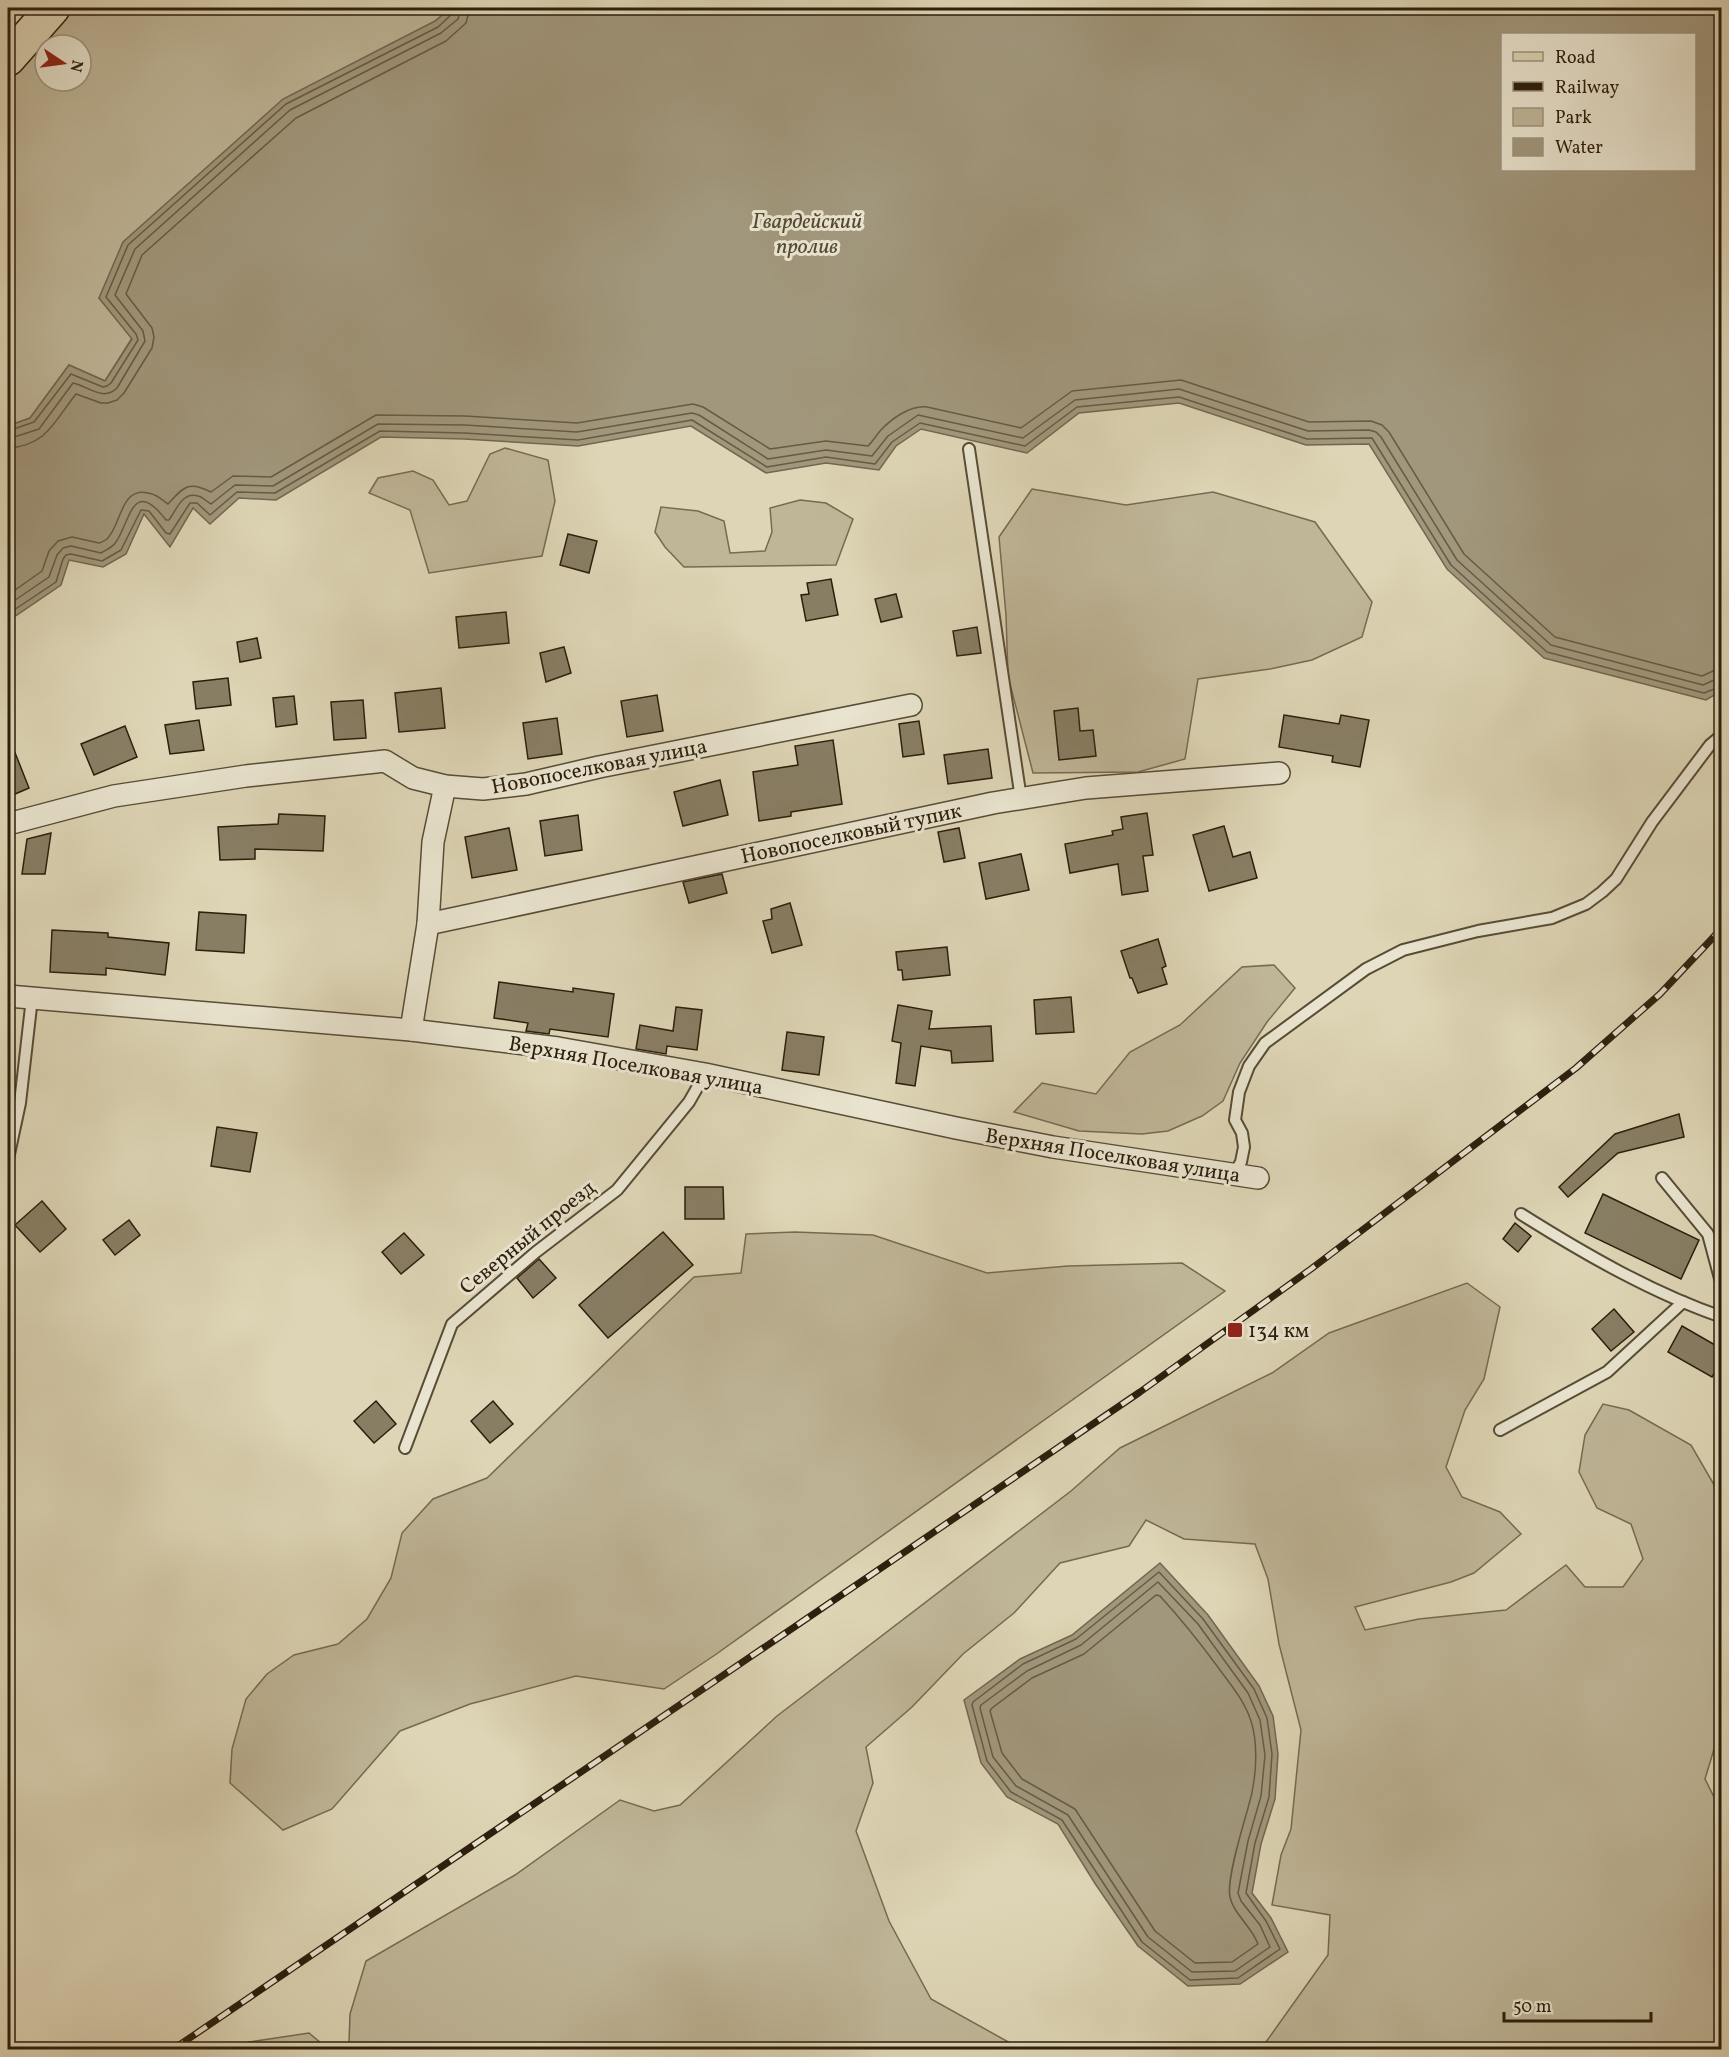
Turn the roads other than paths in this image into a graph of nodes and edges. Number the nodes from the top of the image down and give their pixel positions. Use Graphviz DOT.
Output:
graph roads {
  1 [pos="53,8"];
  2 [pos="8,59"];
  3 [pos="969,449"];
  4 [pos="911,705"];
  5 [pos="1722,735"];
  6 [pos="1279,772"];
  7 [pos="445,786"];
  8 [pos="1021,799"];
  9 [pos="8,825"];
  10 [pos="428,924"];
  11 [pos="8,996"];
  12 [pos="32,998"];
  13 [pos="411,1030"];
  14 [pos="705,1074"];
  15 [pos="8,1159"];
  16 [pos="1234,1174"];
  17 [pos="1258,1178"];
  18 [pos="1662,1178"];
  19 [pos="1521,1214"];
  20 [pos="1722,1286"];
  21 [pos="1683,1302"];
  22 [pos="1722,1317"];
  23 [pos="1500,1430"];
  24 [pos="405,1448"];
  1 -- 2 [label="main road"];
  3 -- 8 [label="lane"];
  4 -- 7 [label="street, Новопоселковая улица"];
  5 -- 16 [label="lane"];
  6 -- 8 [label="street, Новопоселковый тупик"];
  7 -- 9 [label="street, Новопоселковая улица"];
  7 -- 10 [label="street"];
  8 -- 10 [label="street, Новопоселковый тупик"];
  10 -- 13 [label="street"];
  11 -- 12 [label="street, Верхняя Поселковая улица"];
  12 -- 13 [label="street, Верхняя Поселковая улица"];
  12 -- 15 [label="lane"];
  13 -- 14 [label="street, Верхняя Поселковая улица"];
  14 -- 16 [label="street, Верхняя Поселковая улица"];
  14 -- 24 [label="lane, Северный проезд"];
  16 -- 17 [label="street, Верхняя Поселковая улица"];
  18 -- 20 [label="lane"];
  19 -- 21 [label="lane"];
  21 -- 22 [label="lane"];
  21 -- 23 [label="lane"];
}
